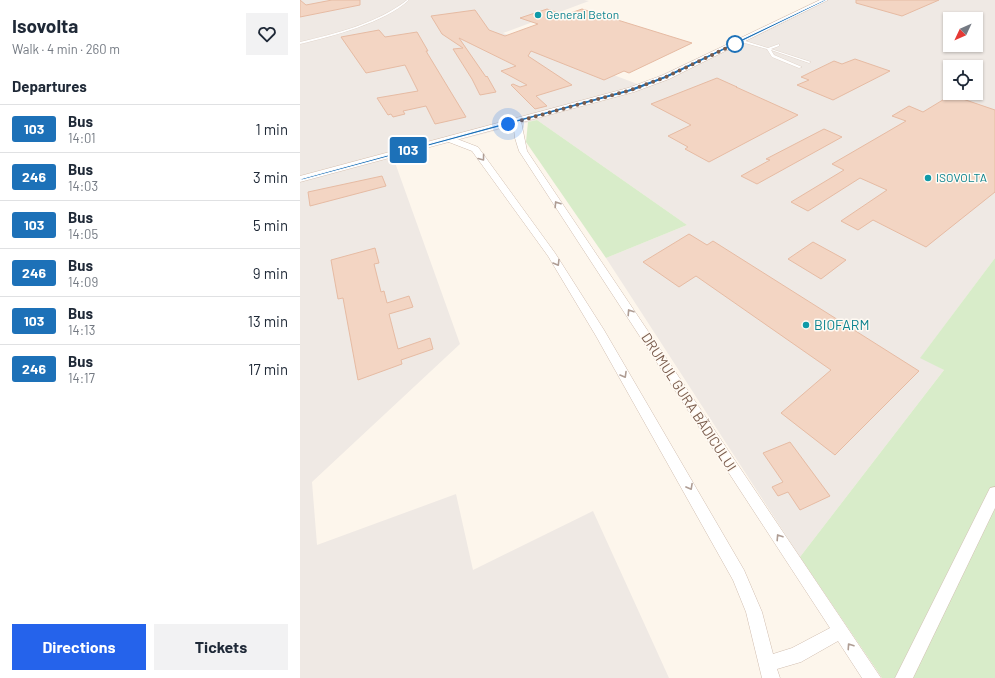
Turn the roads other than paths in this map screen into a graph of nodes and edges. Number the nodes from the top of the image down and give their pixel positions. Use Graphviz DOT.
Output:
graph roads {
  1 [pos="408,0"];
  2 [pos="825,0"];
  3 [pos="742,40"];
  4 [pos="300,43"];
  5 [pos="778,45"];
  6 [pos="768,50"];
  7 [pos="810,62"];
  8 [pos="800,67"];
  9 [pos="517,121"];
  10 [pos="449,139"];
  11 [pos="300,178"];
  12 [pos="995,493"];
  13 [pos="841,631"];
  14 [pos="769,671"];
  15 [pos="872,678"];
  16 [pos="904,678"];
  1 -- 4 [label="lane"];
  2 -- 3 [label="main road"];
  3 -- 6 [label="lane"];
  3 -- 9 [label="main road"];
  5 -- 6 [label="lane"];
  6 -- 7 [label="lane"];
  6 -- 8 [label="lane"];
  9 -- 10 [label="main road"];
  13 -- 9 [label="street, DRUMUL GURA BĂDICULUI, one-way"];
  10 -- 11 [label="main road"];
  10 -- 14 [label="street, one-way"];
  12 -- 16 [label="street"];
  13 -- 14 [label="street"];
  15 -- 13 [label="street, DRUMUL GURA BĂDICULUI, one-way"];
}
